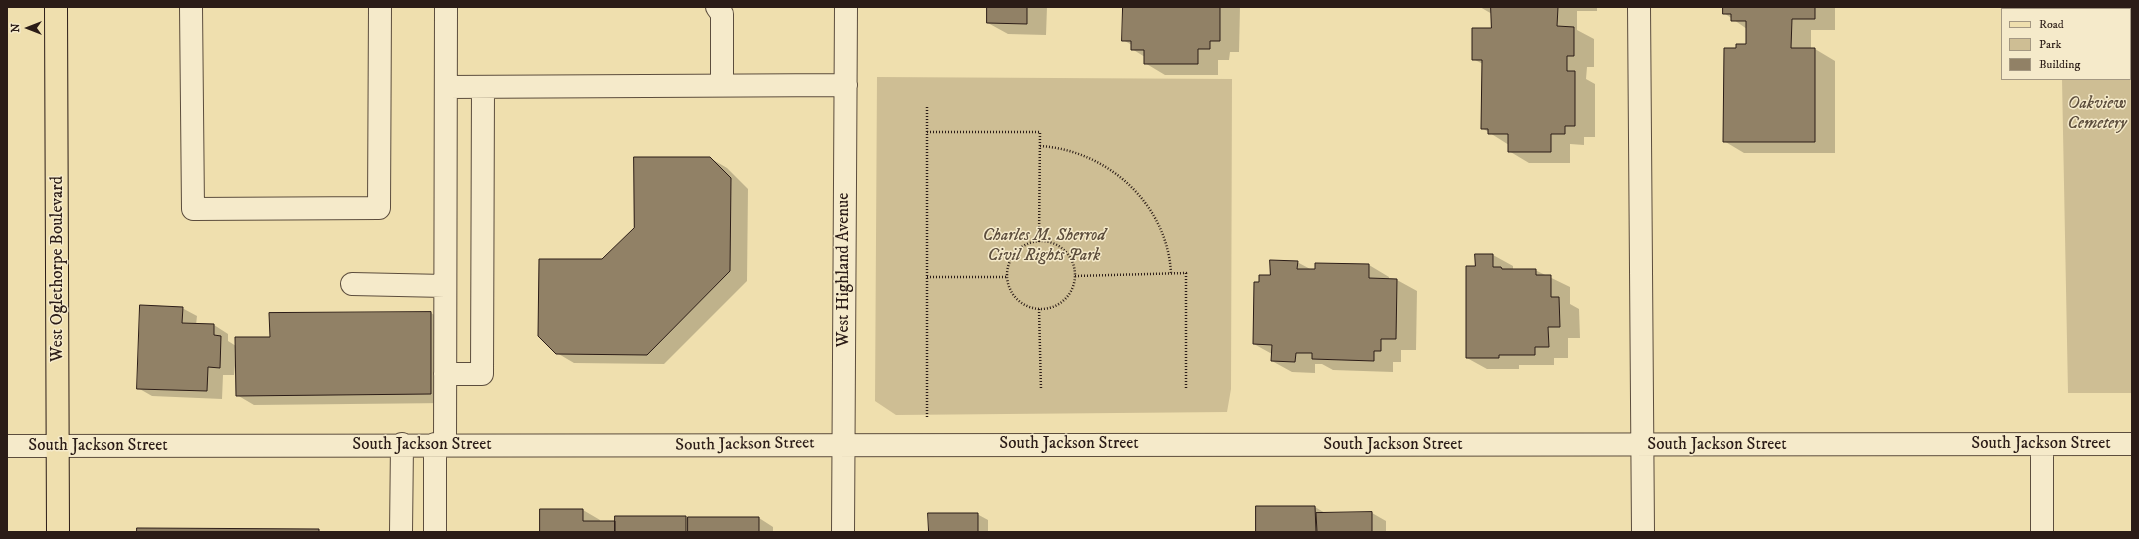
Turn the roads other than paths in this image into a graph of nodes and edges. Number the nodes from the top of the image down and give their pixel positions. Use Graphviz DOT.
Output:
graph roads {
  1 [pos="56,7"];
  2 [pos="191,7"];
  3 [pos="380,7"];
  4 [pos="446,7"];
  5 [pos="717,7"];
  6 [pos="846,7"];
  7 [pos="1639,7"];
  8 [pos="722,85"];
  9 [pos="846,85"];
  10 [pos="446,87"];
  11 [pos="483,87"];
  12 [pos="352,284"];
  13 [pos="445,286"];
  14 [pos="445,374"];
  15 [pos="402,444"];
  16 [pos="440,444"];
  17 [pos="843,444"];
  18 [pos="2132,444"];
  19 [pos="1644,445"];
  20 [pos="2042,445"];
  21 [pos="7,446"];
  22 [pos="58,446"];
  23 [pos="58,532"];
  24 [pos="401,532"];
  25 [pos="436,532"];
  26 [pos="844,532"];
  27 [pos="1644,532"];
  28 [pos="2042,532"];
  1 -- 22 [label="main road, West Oglethorpe Boulevard"];
  2 -- 3 [label="street"];
  4 -- 10 [label="street"];
  5 -- 8 [label="street"];
  6 -- 9 [label="street, West Highland Avenue"];
  7 -- 19 [label="street"];
  8 -- 9 [label="street"];
  8 -- 11 [label="street"];
  9 -- 17 [label="street, West Highland Avenue"];
  10 -- 11 [label="street"];
  10 -- 13 [label="street"];
  11 -- 14 [label="street"];
  12 -- 13 [label="street"];
  13 -- 14 [label="street"];
  14 -- 16 [label="street"];
  15 -- 16 [label="street, South Jackson Street"];
  15 -- 22 [label="street, South Jackson Street"];
  15 -- 24 [label="street"];
  16 -- 17 [label="street, South Jackson Street"];
  16 -- 25 [label="street"];
  17 -- 19 [label="street, South Jackson Street"];
  17 -- 26 [label="street, West Highland Avenue"];
  18 -- 20 [label="street, South Jackson Street"];
  19 -- 20 [label="street, South Jackson Street"];
  19 -- 27 [label="street"];
  20 -- 28 [label="street"];
  21 -- 22 [label="street, South Jackson Street"];
  22 -- 23 [label="main road, West Oglethorpe Boulevard"];
}
